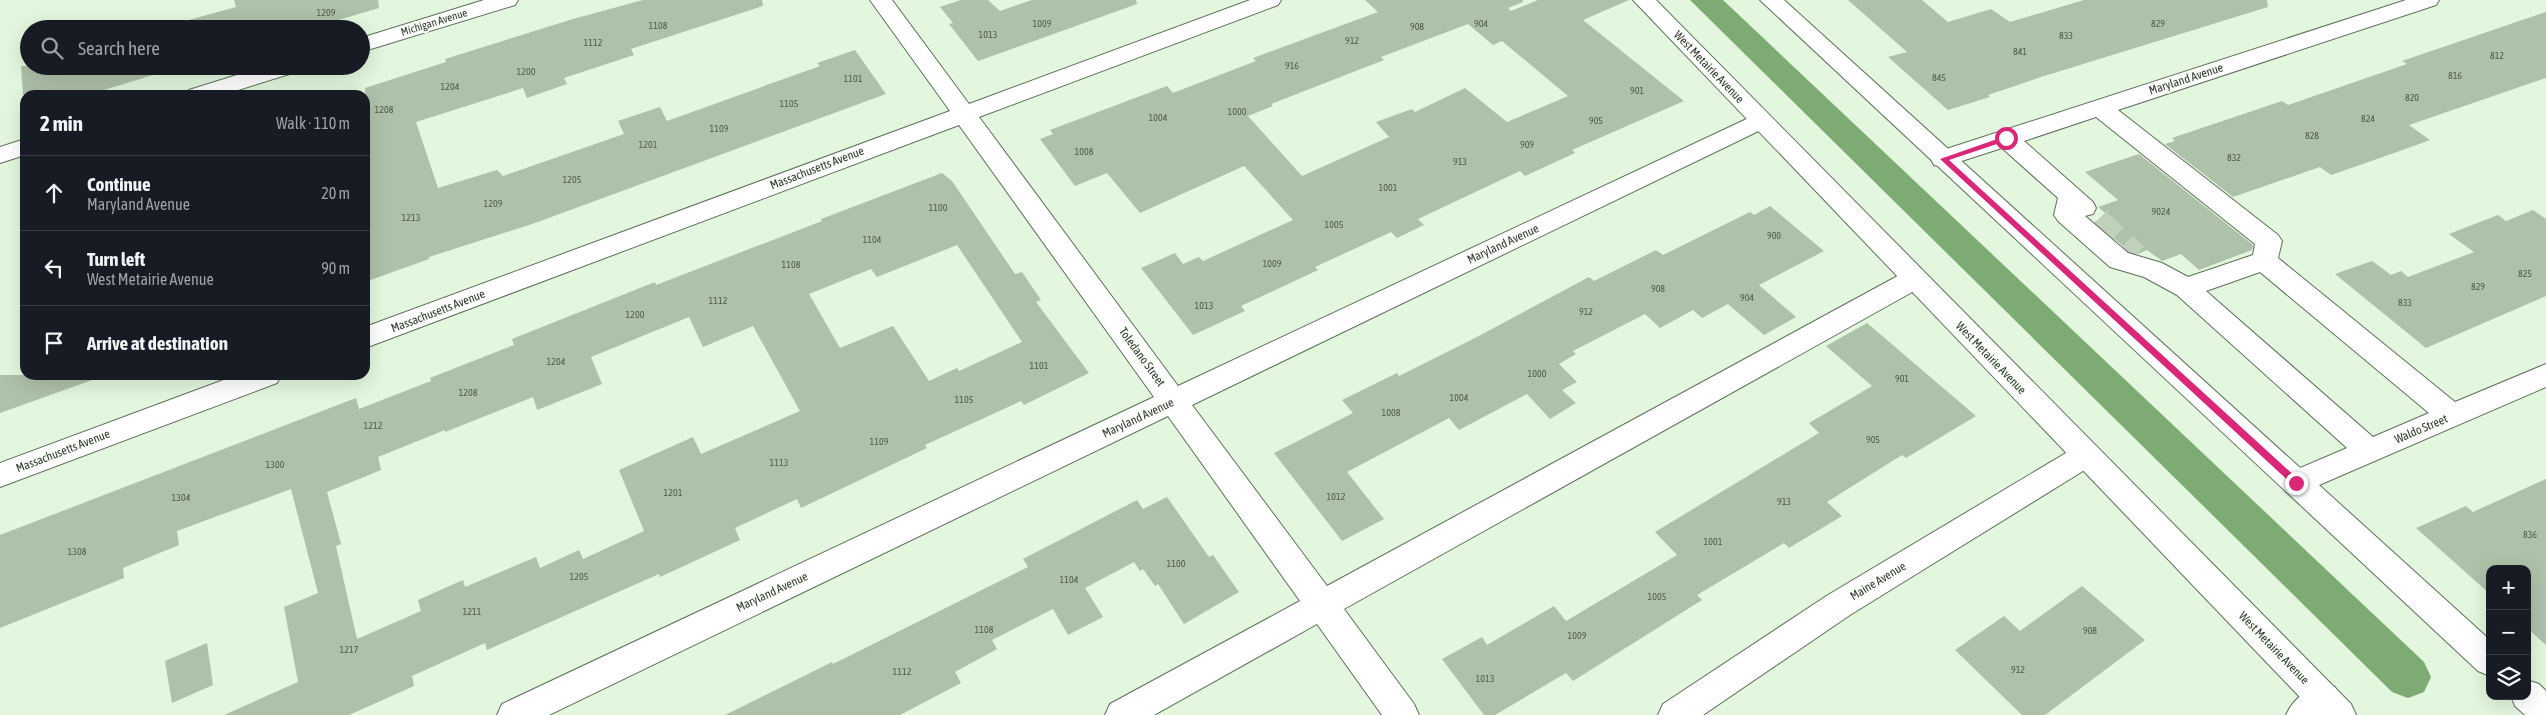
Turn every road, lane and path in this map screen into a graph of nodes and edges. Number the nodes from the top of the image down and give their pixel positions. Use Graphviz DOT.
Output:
graph roads {
  1 [pos="507,0"];
  2 [pos="882,0"];
  3 [pos="1270,0"];
  4 [pos="1644,0"];
  5 [pos="1771,0"];
  6 [pos="2428,0"];
  7 [pos="370,42"];
  8 [pos="262,75"];
  9 [pos="213,90"];
  10 [pos="2100,108"];
  11 [pos="964,113"];
  12 [pos="1761,122"];
  13 [pos="2006,138"];
  14 [pos="20,149"];
  15 [pos="0,155"];
  16 [pos="1943,159"];
  17 [pos="2071,195"];
  18 [pos="2098,220"];
  19 [pos="2264,261"];
  20 [pos="1914,279"];
  21 [pos="2186,288"];
  22 [pos="370,336"];
  23 [pos="2546,375"];
  24 [pos="254,380"];
  25 [pos="1174,400"];
  26 [pos="2452,416"];
  27 [pos="2369,451"];
  28 [pos="2086,455"];
  29 [pos="0,475"];
  30 [pos="2296,483"];
  31 [pos="1322,604"];
  32 [pos="2486,657"];
  33 [pos="2531,699"];
  34 [pos="2322,710"];
  35 [pos="2546,712"];
  36 [pos="514,715"];
  37 [pos="1122,715"];
  38 [pos="1402,715"];
  39 [pos="1675,715"];
  1 -- 7 [label="street, Michigan Avenue"];
  2 -- 11 [label="street, Toledano Street"];
  3 -- 11 [label="street, Massachusetts Avenue"];
  4 -- 12 [label="street, West Metairie Avenue"];
  5 -- 16 [label="street"];
  6 -- 10 [label="street, Maryland Avenue"];
  8 -- 9 [label="street"];
  10 -- 13 [label="street, Maryland Avenue"];
  10 -- 19 [label="street"];
  11 -- 22 [label="street, Massachusetts Avenue"];
  11 -- 25 [label="street, Toledano Street"];
  12 -- 20 [label="street, West Metairie Avenue"];
  12 -- 25 [label="street, Maryland Avenue"];
  13 -- 16 [label="street, Maryland Avenue"];
  13 -- 17 [label="street"];
  14 -- 15 [label="street"];
  16 -- 30 [label="street"];
  17 -- 18 [label="street"];
  17 -- 21 [label="street"];
  19 -- 21 [label="street"];
  19 -- 26 [label="street"];
  20 -- 28 [label="street, West Metairie Avenue"];
  20 -- 31 [label="street"];
  21 -- 27 [label="street"];
  23 -- 26 [label="street, Waldo Street"];
  24 -- 29 [label="street, Massachusetts Avenue"];
  25 -- 31 [label="street, Toledano Street"];
  25 -- 36 [label="street, Maryland Avenue"];
  26 -- 27 [label="street, Waldo Street"];
  27 -- 30 [label="street, Waldo Street"];
  28 -- 34 [label="street, West Metairie Avenue"];
  28 -- 39 [label="street, Maine Avenue"];
  30 -- 32 [label="street"];
  31 -- 37 [label="street"];
  31 -- 38 [label="street, Toledano Street"];
  33 -- 35 [label="street"];
}
